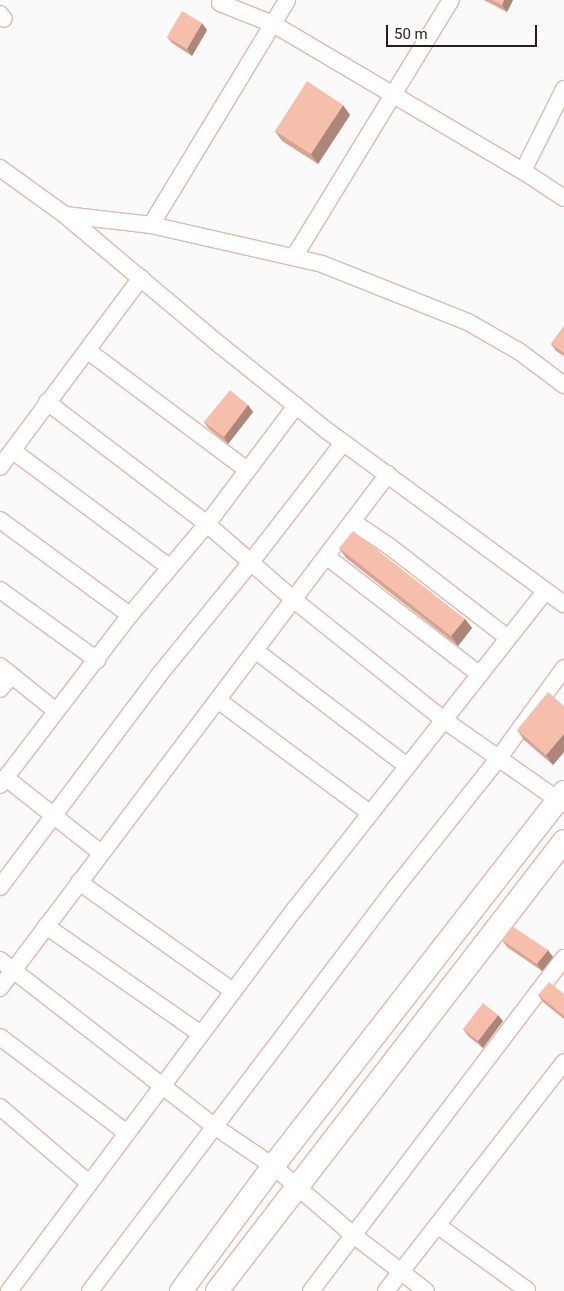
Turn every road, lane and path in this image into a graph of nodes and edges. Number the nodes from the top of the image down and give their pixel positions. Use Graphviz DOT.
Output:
graph roads {
  1 [pos="287,0"];
  2 [pos="451,0"];
  3 [pos="220,3"];
  4 [pos="273,24"];
  5 [pos="564,89"];
  6 [pos="393,94"];
  7 [pos="0,168"];
  8 [pos="523,171"];
  9 [pos="564,198"];
  10 [pos="65,215"];
  11 [pos="151,225"];
  12 [pos="294,257"];
  13 [pos="141,278"];
  14 [pos="88,351"];
  15 [pos="564,386"];
  16 [pos="47,402"];
  17 [pos="296,406"];
  18 [pos="344,443"];
  19 [pos="13,452"];
  20 [pos="0,467"];
  21 [pos="247,470"];
  22 [pos="388,474"];
  23 [pos="0,520"];
  24 [pos="353,522"];
  25 [pos="207,524"];
  26 [pos="326,557"];
  27 [pos="251,562"];
  28 [pos="169,567"];
  29 [pos="0,590"];
  30 [pos="545,592"];
  31 [pos="294,600"];
  32 [pos="564,604"];
  33 [pos="130,615"];
  34 [pos="508,638"];
  35 [pos="256,651"];
  36 [pos="97,660"];
  37 [pos="564,668"];
  38 [pos="6,670"];
  39 [pos="480,674"];
  40 [pos="0,689"];
  41 [pos="219,701"];
  42 [pos="56,711"];
  43 [pos="444,720"];
  44 [pos="498,759"];
  45 [pos="407,766"];
  46 [pos="3,782"];
  47 [pos="562,798"];
  48 [pos="370,813"];
  49 [pos="54,816"];
  50 [pos="564,841"];
  51 [pos="101,853"];
  52 [pos="79,882"];
  53 [pos="0,887"];
  54 [pos="46,926"];
  55 [pos="564,958"];
  56 [pos="0,960"];
  57 [pos="12,972"];
  58 [pos="0,988"];
  59 [pos="233,991"];
  60 [pos="201,1034"];
  61 [pos="0,1037"];
  62 [pos="564,1062"];
  63 [pos="162,1086"];
  64 [pos="0,1107"];
  65 [pos="214,1126"];
  66 [pos="127,1133"];
  67 [pos="273,1166"];
  68 [pos="89,1183"];
  69 [pos="296,1186"];
  70 [pos="437,1225"];
  71 [pos="352,1234"];
  72 [pos="402,1272"];
  73 [pos="527,1290"];
  74 [pos="8,1291"];
  75 [pos="90,1291"];
  76 [pos="181,1291"];
  77 [pos="217,1291"];
  78 [pos="311,1291"];
  79 [pos="386,1291"];
  80 [pos="426,1291"];
  1 -- 4 [label="street"];
  2 -- 6 [label="street"];
  3 -- 4 [label="street"];
  4 -- 6 [label="street"];
  4 -- 11 [label="street"];
  5 -- 8 [label="street"];
  6 -- 8 [label="street"];
  6 -- 12 [label="street"];
  7 -- 10 [label="street"];
  8 -- 9 [label="street"];
  10 -- 11 [label="street"];
  10 -- 13 [label="street"];
  11 -- 12 [label="street"];
  12 -- 15 [label="street"];
  13 -- 14 [label="street"];
  13 -- 17 [label="street"];
  14 -- 16 [label="street"];
  14 -- 21 [label="street"];
  16 -- 19 [label="street"];
  16 -- 25 [label="street"];
  17 -- 18 [label="street"];
  17 -- 21 [label="street"];
  18 -- 22 [label="street"];
  18 -- 27 [label="street"];
  19 -- 20 [label="street"];
  19 -- 28 [label="street"];
  21 -- 25 [label="street"];
  22 -- 24 [label="street"];
  22 -- 30 [label="street"];
  23 -- 33 [label="street"];
  24 -- 26 [label="street"];
  24 -- 34 [label="street"];
  25 -- 27 [label="street"];
  25 -- 28 [label="street"];
  26 -- 31 [label="street"];
  26 -- 39 [label="street"];
  27 -- 31 [label="street"];
  27 -- 49 [label="street"];
  28 -- 33 [label="street"];
  29 -- 36 [label="street"];
  30 -- 32 [label="street"];
  30 -- 34 [label="street"];
  31 -- 35 [label="street"];
  31 -- 43 [label="street"];
  33 -- 36 [label="street"];
  34 -- 39 [label="street"];
  35 -- 41 [label="street"];
  35 -- 45 [label="street"];
  36 -- 42 [label="street"];
  37 -- 44 [label="street"];
  38 -- 40 [label="street"];
  38 -- 42 [label="street"];
  39 -- 43 [label="street"];
  41 -- 48 [label="street"];
  41 -- 51 [label="street"];
  42 -- 46 [label="street"];
  43 -- 44 [label="street"];
  43 -- 45 [label="street"];
  44 -- 47 [label="street"];
  44 -- 65 [label="street"];
  45 -- 48 [label="street"];
  46 -- 49 [label="street"];
  47 -- 67 [label="main road"];
  48 -- 59 [label="street"];
  49 -- 51 [label="street"];
  49 -- 53 [label="street"];
  50 -- 69 [label="main road"];
  51 -- 52 [label="street"];
  52 -- 54 [label="street"];
  52 -- 59 [label="street"];
  54 -- 57 [label="street"];
  54 -- 60 [label="street"];
  55 -- 71 [label="street"];
  56 -- 57 [label="street"];
  57 -- 58 [label="street"];
  57 -- 63 [label="street"];
  59 -- 60 [label="street"];
  60 -- 63 [label="street"];
  61 -- 66 [label="street"];
  62 -- 70 [label="street"];
  63 -- 65 [label="street"];
  63 -- 66 [label="street"];
  64 -- 68 [label="street"];
  65 -- 67 [label="street"];
  65 -- 75 [label="street"];
  66 -- 68 [label="street"];
  67 -- 69 [label="street"];
  67 -- 76 [label="main road"];
  68 -- 74 [label="street"];
  69 -- 71 [label="street"];
  69 -- 77 [label="main road"];
  70 -- 72 [label="street"];
  70 -- 73 [label="street"];
  71 -- 72 [label="street"];
  71 -- 78 [label="street"];
  72 -- 79 [label="street"];
  72 -- 80 [label="street"];
}
